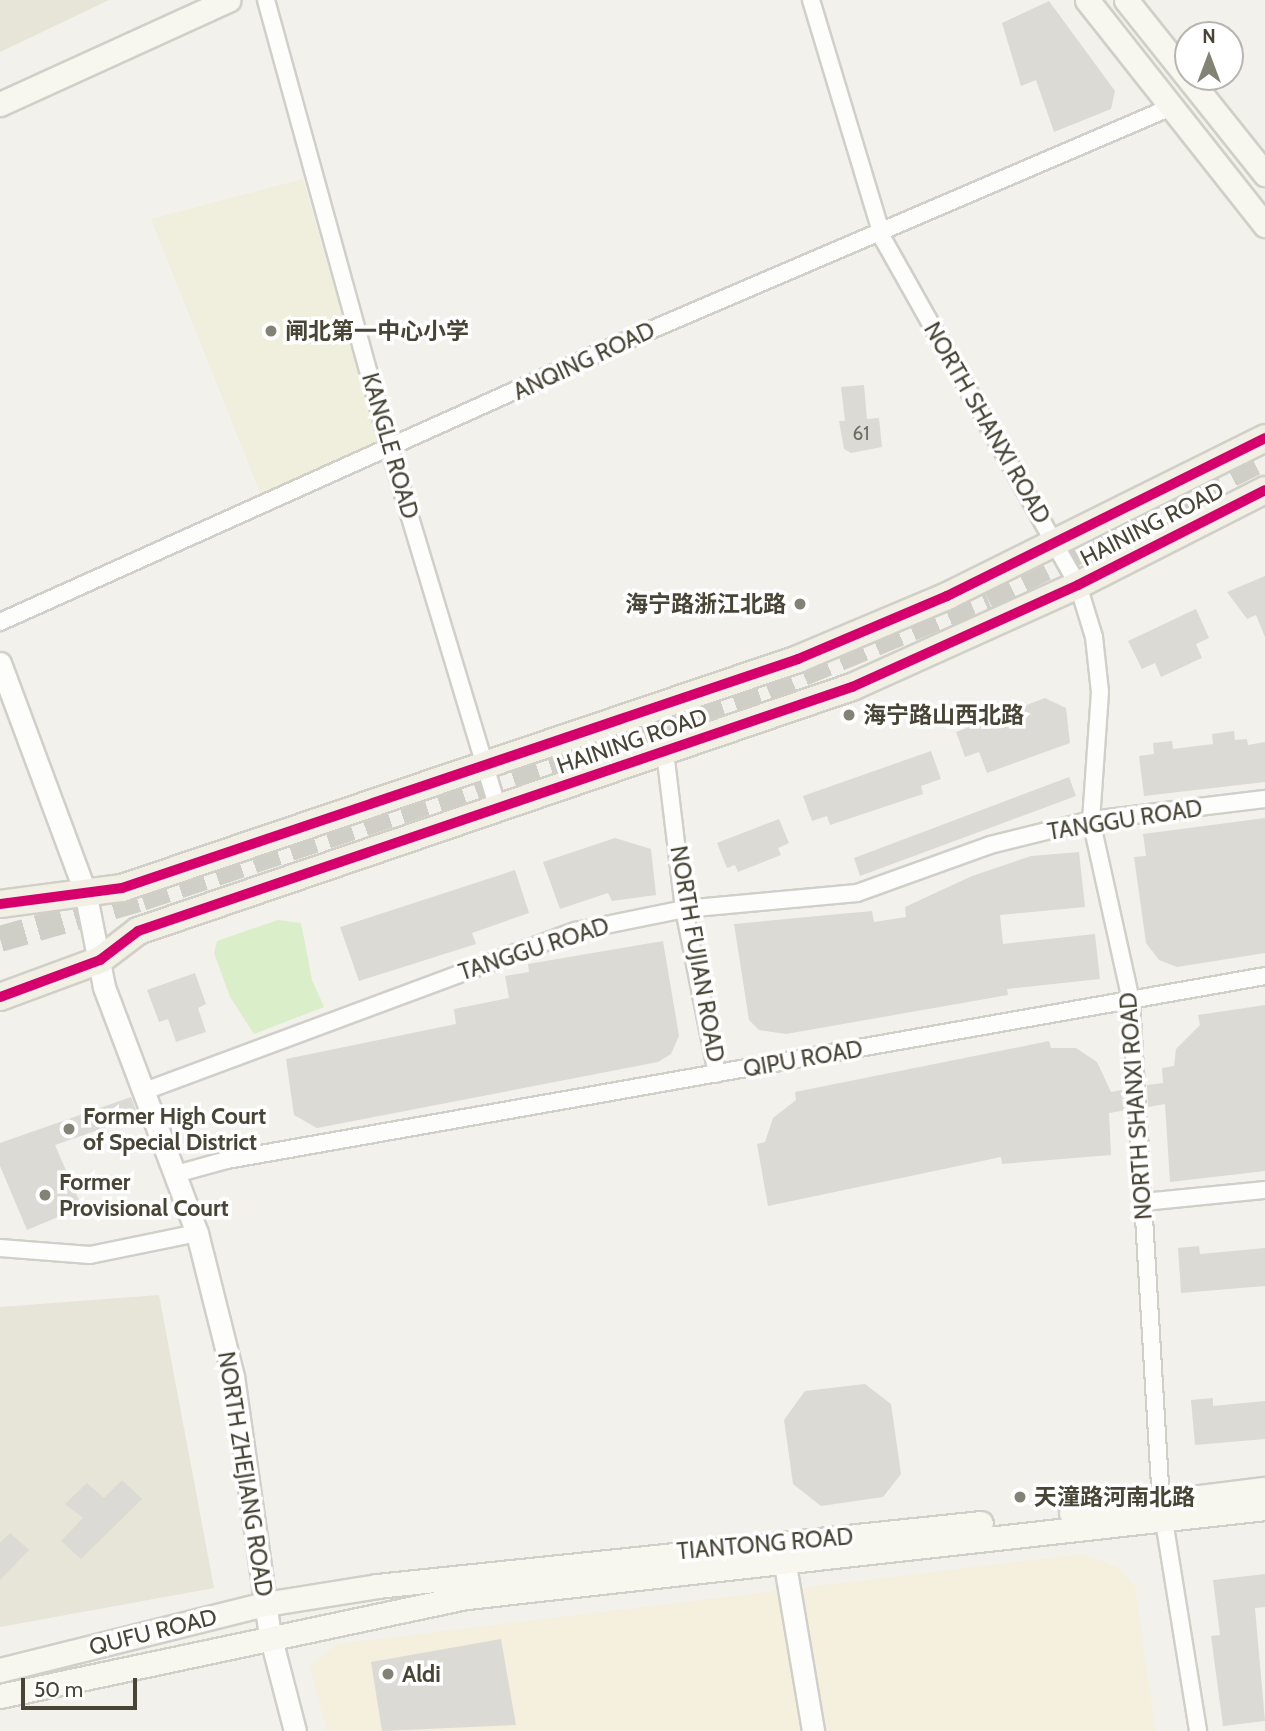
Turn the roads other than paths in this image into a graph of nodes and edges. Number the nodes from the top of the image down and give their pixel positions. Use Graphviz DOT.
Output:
graph roads {
  1 [pos="189,0"];
  2 [pos="228,0"];
  3 [pos="266,0"];
  4 [pos="811,0"];
  5 [pos="1087,0"];
  6 [pos="1126,0"];
  7 [pos="0,87"];
  8 [pos="0,104"];
  9 [pos="1171,107"];
  10 [pos="1265,174"];
  11 [pos="1265,225"];
  12 [pos="880,230"];
  13 [pos="1265,438"];
  14 [pos="390,451"];
  15 [pos="1265,490"];
  16 [pos="1055,544"];
  17 [pos="1077,585"];
  18 [pos="0,622"];
  19 [pos="0,663"];
  20 [pos="666,752"];
  21 [pos="485,766"];
  22 [pos="1265,799"];
  23 [pos="498,809"];
  24 [pos="1091,820"];
  25 [pos="85,891"];
  26 [pos="0,904"];
  27 [pos="684,909"];
  28 [pos="100,960"];
  29 [pos="1265,976"];
  30 [pos="0,997"];
  31 [pos="1131,1000"];
  32 [pos="717,1074"];
  33 [pos="145,1091"];
  34 [pos="177,1174"];
  35 [pos="1265,1189"];
  36 [pos="1144,1202"];
  37 [pos="197,1233"];
  38 [pos="0,1248"];
  39 [pos="1265,1489"];
  40 [pos="1265,1508"];
  41 [pos="1162,1511"];
  42 [pos="783,1552"];
  43 [pos="265,1604"];
  44 [pos="270,1635"];
  45 [pos="0,1670"];
  46 [pos="0,1696"];
  47 [pos="295,1731"];
  48 [pos="813,1731"];
  49 [pos="1198,1731"];
  1 -- 7 [label="main road"];
  2 -- 8 [label="main road"];
  3 -- 14 [label="street, KANGLE ROAD"];
  4 -- 12 [label="street, NORTH SHANXI ROAD"];
  5 -- 9 [label="main road"];
  6 -- 10 [label="main road"];
  9 -- 11 [label="main road"];
  9 -- 12 [label="street, ANQING ROAD"];
  12 -- 14 [label="street, ANQING ROAD"];
  12 -- 16 [label="street, NORTH SHANXI ROAD"];
  13 -- 16 [label="main road, HAINING ROAD"];
  14 -- 18 [label="street, ANQING ROAD"];
  14 -- 21 [label="street, KANGLE ROAD"];
  15 -- 17 [label="main road, HAINING ROAD"];
  16 -- 17 [label="street, NORTH SHANXI ROAD"];
  16 -- 21 [label="main road, HAINING ROAD"];
  17 -- 20 [label="main road, HAINING ROAD"];
  17 -- 24 [label="street, NORTH SHANXI ROAD"];
  19 -- 25 [label="street, NORTH ZHEJIANG ROAD"];
  20 -- 23 [label="main road, HAINING ROAD"];
  20 -- 27 [label="street, NORTH FUJIAN ROAD"];
  21 -- 23 [label="street, KANGLE ROAD"];
  21 -- 25 [label="main road, HAINING ROAD"];
  22 -- 24 [label="street, TANGGU ROAD"];
  23 -- 28 [label="main road, HAINING ROAD"];
  24 -- 27 [label="street, TANGGU ROAD"];
  24 -- 31 [label="street, NORTH SHANXI ROAD"];
  25 -- 26 [label="main road, HAINING ROAD"];
  25 -- 28 [label="street, NORTH ZHEJIANG ROAD"];
  27 -- 32 [label="street, NORTH FUJIAN ROAD"];
  27 -- 33 [label="street, TANGGU ROAD"];
  28 -- 30 [label="main road, HAINING ROAD"];
  28 -- 33 [label="street, NORTH ZHEJIANG ROAD"];
  29 -- 31 [label="street, QIPU ROAD"];
  31 -- 32 [label="street, QIPU ROAD"];
  31 -- 36 [label="street, NORTH SHANXI ROAD"];
  32 -- 34 [label="street, QIPU ROAD"];
  33 -- 34 [label="street, NORTH ZHEJIANG ROAD"];
  34 -- 37 [label="street, NORTH ZHEJIANG ROAD"];
  35 -- 36 [label="street"];
  36 -- 41 [label="street, NORTH SHANXI ROAD"];
  37 -- 38 [label="street"];
  37 -- 43 [label="street, NORTH ZHEJIANG ROAD"];
  39 -- 41 [label="main road, TIANTONG ROAD"];
  40 -- 41 [label="main road, TIANTONG ROAD"];
  41 -- 42 [label="main road, TIANTONG ROAD"];
  41 -- 49 [label="street, NORTH SHANXI ROAD"];
  42 -- 43 [label="main road, TIANTONG ROAD"];
  42 -- 44 [label="main road, TIANTONG ROAD"];
  42 -- 48 [label="street"];
  43 -- 44 [label="street, NORTH ZHEJIANG ROAD"];
  43 -- 45 [label="main road, QUFU ROAD"];
  44 -- 46 [label="main road, QUFU ROAD"];
  44 -- 47 [label="street, NORTH ZHEJIANG ROAD"];
}
